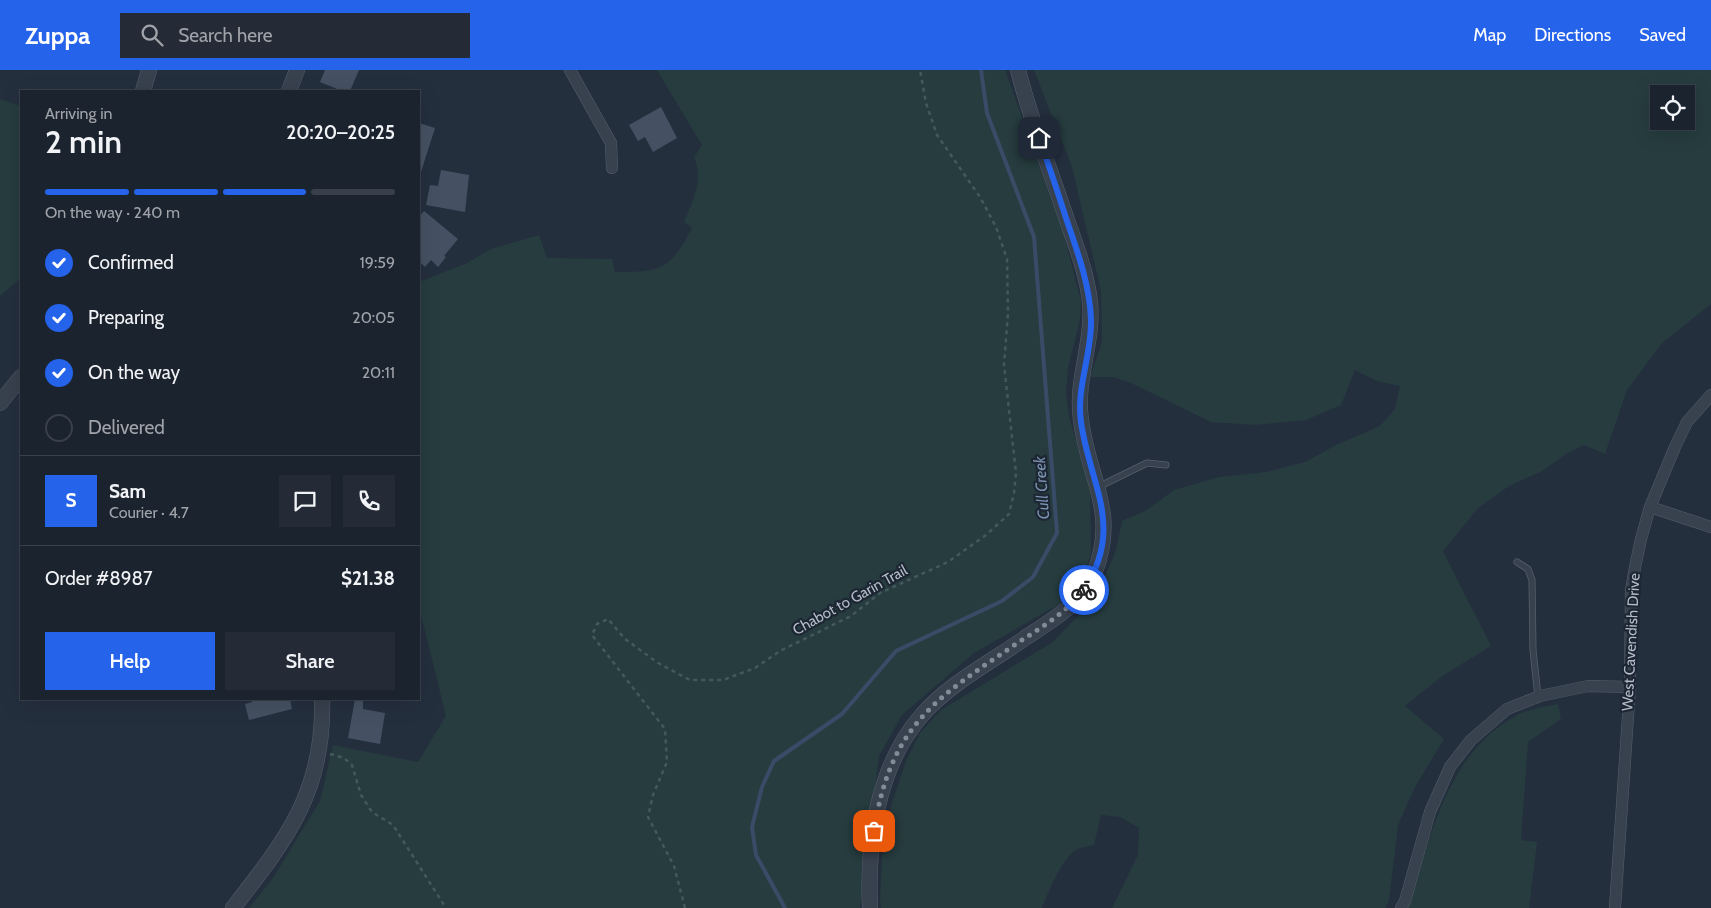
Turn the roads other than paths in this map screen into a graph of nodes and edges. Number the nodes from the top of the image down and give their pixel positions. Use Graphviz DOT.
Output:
graph roads {
  1 [pos="149,70"];
  2 [pos="297,70"];
  3 [pos="570,70"];
  4 [pos="1018,70"];
  5 [pos="143,90"];
  6 [pos="288,90"];
  7 [pos="612,168"];
  8 [pos="20,378"];
  9 [pos="1711,395"];
  10 [pos="0,403"];
  11 [pos="1166,465"];
  12 [pos="1098,487"];
  13 [pos="1650,507"];
  14 [pos="1711,527"];
  15 [pos="1517,562"];
  16 [pos="1630,686"];
  17 [pos="1538,697"];
  18 [pos="322,700"];
  19 [pos="233,908"];
  20 [pos="870,908"];
  21 [pos="1402,908"];
  22 [pos="1615,908"];
  1 -- 5 [label="street"];
  2 -- 6 [label="street"];
  3 -- 7 [label="street"];
  4 -- 12 [label="street"];
  8 -- 10 [label="street"];
  9 -- 13 [label="street, West Cavendish Drive"];
  11 -- 12 [label="lane"];
  12 -- 20 [label="street"];
  13 -- 14 [label="street"];
  13 -- 16 [label="street, West Cavendish Drive"];
  15 -- 17 [label="lane"];
  16 -- 17 [label="street"];
  16 -- 22 [label="street, West Cavendish Drive"];
  17 -- 21 [label="street"];
  18 -- 19 [label="street"];
}
